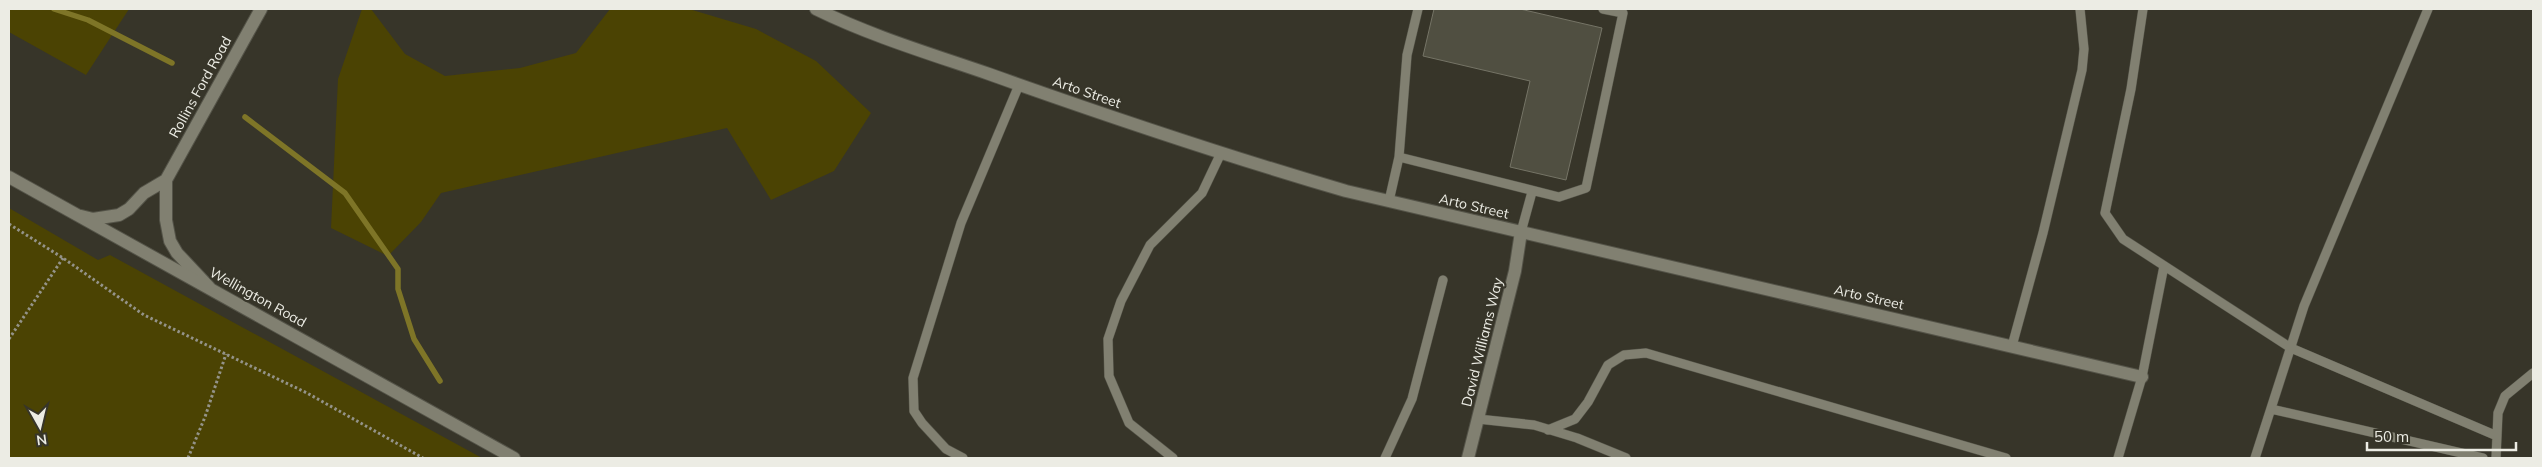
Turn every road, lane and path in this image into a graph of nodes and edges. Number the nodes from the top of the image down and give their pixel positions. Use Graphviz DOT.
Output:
graph roads {
  1 [pos="261,9"];
  2 [pos="1418,9"];
  3 [pos="1603,9"];
  4 [pos="2080,9"];
  5 [pos="2143,9"];
  6 [pos="2428,9"];
  7 [pos="823,10"];
  8 [pos="1019,85"];
  9 [pos="1221,153"];
  10 [pos="1399,157"];
  11 [pos="9,177"];
  12 [pos="166,180"];
  13 [pos="1532,192"];
  14 [pos="1388,201"];
  15 [pos="80,216"];
  16 [pos="9,224"];
  17 [pos="1520,232"];
  18 [pos="63,258"];
  19 [pos="2164,266"];
  20 [pos="1443,280"];
  21 [pos="209,287"];
  22 [pos="9,339"];
  23 [pos="2012,346"];
  24 [pos="2291,348"];
  25 [pos="226,354"];
  26 [pos="2533,373"];
  27 [pos="2142,377"];
  28 [pos="2271,409"];
  29 [pos="1478,419"];
  30 [pos="1548,430"];
  31 [pos="2497,436"];
  32 [pos="492,445"];
  33 [pos="188,458"];
  34 [pos="423,458"];
  35 [pos="514,458"];
  36 [pos="521,458"];
  37 [pos="963,458"];
  38 [pos="1173,458"];
  39 [pos="1385,458"];
  40 [pos="1468,458"];
  41 [pos="1626,458"];
  42 [pos="2006,458"];
  43 [pos="2118,458"];
  44 [pos="2255,458"];
  45 [pos="2483,458"];
  46 [pos="2496,458"];
  1 -- 12 [label="street, Rollins Ford Road"];
  2 -- 10 [label="lane"];
  3 -- 13 [label="lane"];
  4 -- 23 [label="lane"];
  5 -- 19 [label="lane"];
  6 -- 24 [label="lane"];
  7 -- 8 [label="street, Arto Street"];
  8 -- 9 [label="street, Arto Street"];
  8 -- 37 [label="lane"];
  9 -- 14 [label="street, Arto Street"];
  9 -- 38 [label="lane"];
  10 -- 13 [label="lane"];
  10 -- 14 [label="lane"];
  11 -- 15 [label="street, Wellington Road"];
  12 -- 15 [label="street"];
  12 -- 21 [label="street, Rollins Ford Road"];
  13 -- 17 [label="lane"];
  14 -- 17 [label="street, Arto Street"];
  15 -- 21 [label="street, Wellington Road"];
  16 -- 18 [label="path"];
  17 -- 23 [label="street, Arto Street"];
  17 -- 29 [label="street, David Williams Way"];
  18 -- 22 [label="path"];
  18 -- 25 [label="path"];
  19 -- 24 [label="lane"];
  19 -- 27 [label="lane"];
  20 -- 39 [label="lane"];
  21 -- 32 [label="street, Wellington Road"];
  23 -- 27 [label="street, Arto Street"];
  24 -- 28 [label="lane"];
  24 -- 31 [label="lane"];
  25 -- 33 [label="path"];
  25 -- 34 [label="path"];
  26 -- 31 [label="lane"];
  27 -- 43 [label="lane"];
  28 -- 44 [label="lane"];
  28 -- 45 [label="lane"];
  29 -- 30 [label="lane"];
  29 -- 40 [label="street, David Williams Way"];
  30 -- 41 [label="lane"];
  30 -- 42 [label="lane"];
  31 -- 46 [label="lane"];
  32 -- 35 [label="street, Wellington Road"];
  32 -- 36 [label="street, Wellington Road"];
}
